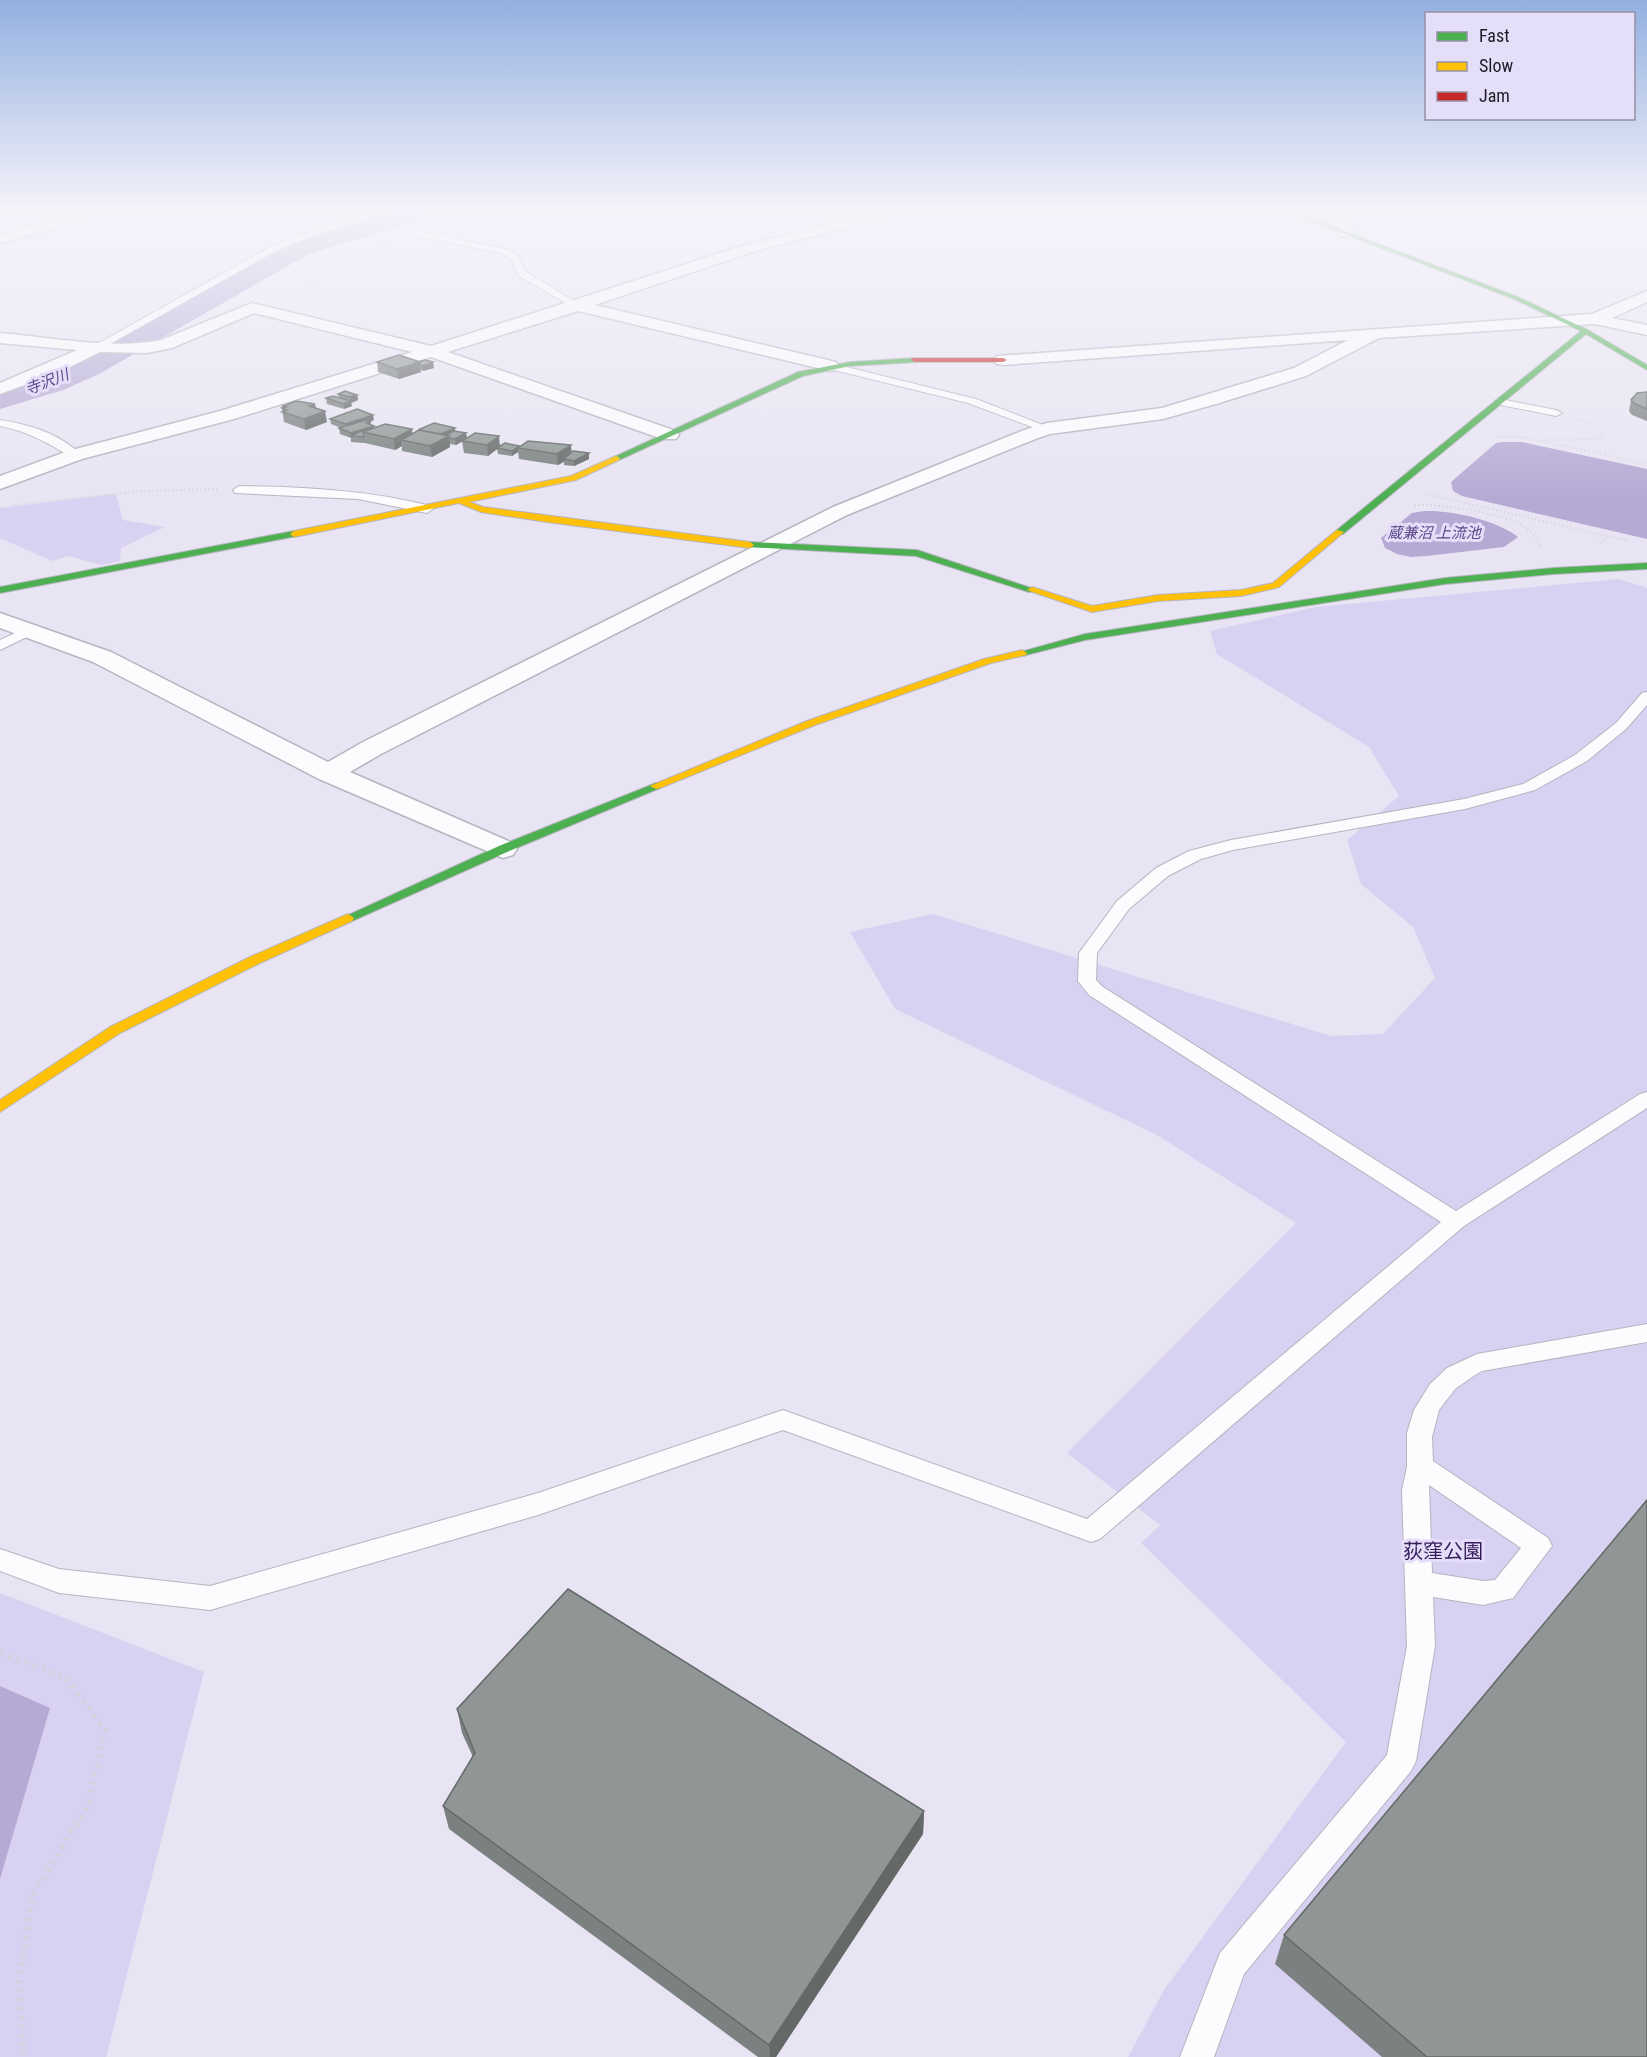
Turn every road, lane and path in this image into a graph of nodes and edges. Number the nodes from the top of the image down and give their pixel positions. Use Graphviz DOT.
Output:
graph roads {
  1 [pos="170,308"];
  2 [pos="252,308"];
  3 [pos="570,308"];
  4 [pos="585,308"];
  5 [pos="1536,308"];
  6 [pos="1624,308"];
  7 [pos="1563,320"];
  8 [pos="1591,325"];
  9 [pos="1647,330"];
  10 [pos="1374,334"];
  11 [pos="0,338"];
  12 [pos="102,347"];
  13 [pos="430,351"];
  14 [pos="1003,360"];
  15 [pos="830,366"];
  16 [pos="1647,368"];
  17 [pos="0,389"];
  18 [pos="1500,402"];
  19 [pos="1556,414"];
  20 [pos="0,423"];
  21 [pos="1047,429"];
  22 [pos="669,435"];
  23 [pos="1489,438"];
  24 [pos="1539,441"];
  25 [pos="75,455"];
  26 [pos="1647,464"];
  27 [pos="0,483"];
  28 [pos="239,490"];
  29 [pos="1439,493"];
  30 [pos="462,502"];
  31 [pos="11,505"];
  32 [pos="1414,506"];
  33 [pos="427,508"];
  34 [pos="1633,542"];
  35 [pos="768,547"];
  36 [pos="1541,547"];
  37 [pos="1647,566"];
  38 [pos="0,590"];
  39 [pos="1241,592"];
  40 [pos="1262,609"];
  41 [pos="0,620"];
  42 [pos="30,630"];
  43 [pos="0,646"];
  44 [pos="1647,696"];
  45 [pos="329,773"];
  46 [pos="503,849"];
  47 [pos="1647,1098"];
  48 [pos="0,1107"];
  49 [pos="1456,1221"];
  50 [pos="1647,1333"];
  51 [pos="1420,1466"];
  52 [pos="0,1560"];
  53 [pos="1419,1583"];
  54 [pos="0,1653"];
  55 [pos="24,2057"];
  56 [pos="1197,2057"];
  1 -- 12 [label="lane"];
  2 -- 12 [label="street"];
  2 -- 13 [label="street"];
  3 -- 13 [label="street"];
  4 -- 15 [label="street"];
  5 -- 7 [label="street"];
  6 -- 8 [label="street"];
  7 -- 8 [label="street"];
  7 -- 10 [label="street"];
  8 -- 9 [label="street"];
  8 -- 16 [label="street"];
  8 -- 18 [label="street"];
  10 -- 14 [label="street"];
  10 -- 21 [label="street"];
  11 -- 12 [label="street"];
  12 -- 17 [label="street"];
  13 -- 22 [label="street"];
  13 -- 25 [label="street"];
  14 -- 15 [label="street"];
  15 -- 21 [label="lane"];
  15 -- 22 [label="street"];
  18 -- 19 [label="lane"];
  18 -- 39 [label="street"];
  19 -- 24 [label="path"];
  20 -- 25 [label="lane"];
  21 -- 35 [label="street"];
  22 -- 30 [label="street"];
  23 -- 24 [label="path"];
  24 -- 26 [label="path"];
  25 -- 27 [label="street"];
  28 -- 31 [label="path"];
  28 -- 33 [label="lane"];
  29 -- 34 [label="path"];
  30 -- 33 [label="street"];
  30 -- 35 [label="street"];
  32 -- 36 [label="path"];
  33 -- 38 [label="street"];
  35 -- 39 [label="street"];
  35 -- 45 [label="street"];
  37 -- 40 [label="street"];
  39 -- 40 [label="street"];
  40 -- 46 [label="street"];
  41 -- 42 [label="street"];
  42 -- 43 [label="lane"];
  42 -- 45 [label="street"];
  44 -- 49 [label="lane"];
  45 -- 46 [label="street"];
  46 -- 48 [label="street"];
  47 -- 49 [label="lane"];
  49 -- 52 [label="lane"];
  50 -- 51 [label="lane"];
  51 -- 53 [label="lane"];
  51 -- 53 [label="lane"];
  53 -- 56 [label="lane"];
  54 -- 55 [label="path"];
}
